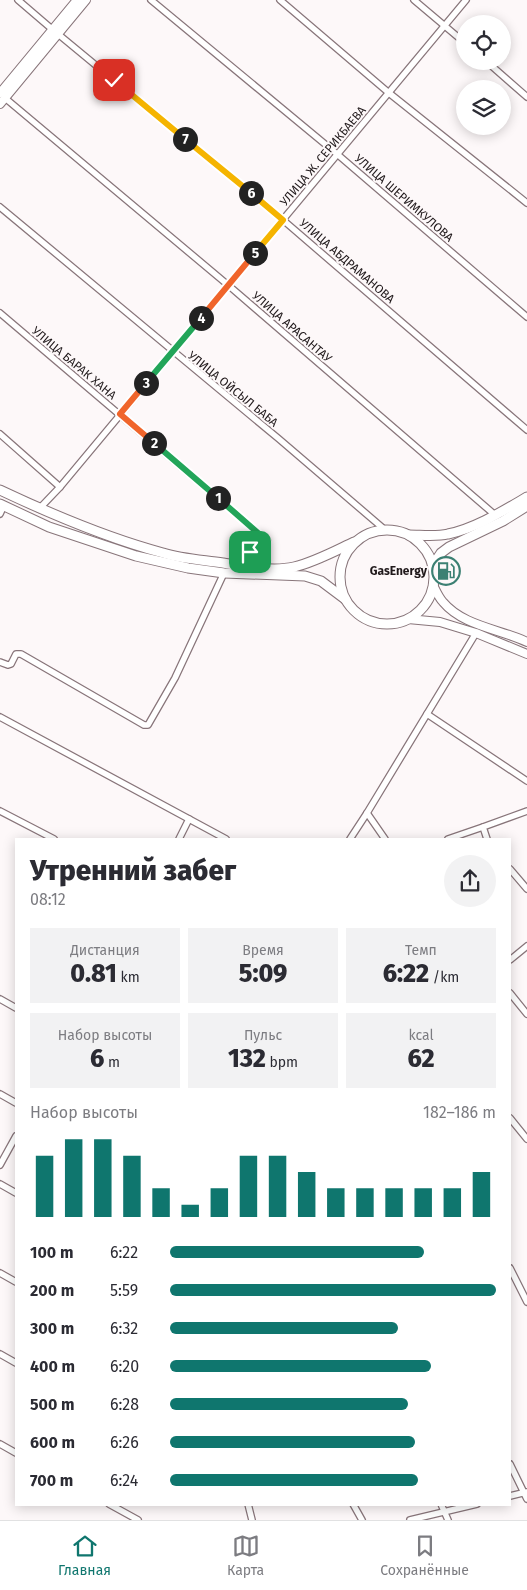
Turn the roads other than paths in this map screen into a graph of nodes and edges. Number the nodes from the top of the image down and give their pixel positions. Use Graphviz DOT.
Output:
graph roads {
  1 [pos="18,0"];
  2 [pos="77,0"];
  3 [pos="86,0"];
  4 [pos="151,0"];
  5 [pos="280,0"];
  6 [pos="414,0"];
  7 [pos="466,0"];
  8 [pos="444,26"];
  9 [pos="56,32"];
  10 [pos="456,36"];
  11 [pos="496,70"];
  12 [pos="389,92"];
  13 [pos="527,97"];
  14 [pos="2,98"];
  15 [pos="337,154"];
  16 [pos="527,203"];
  17 [pos="0,207"];
  18 [pos="283,220"];
  19 [pos="228,285"];
  20 [pos="0,313"];
  21 [pos="527,317"];
  22 [pos="172,352"];
  23 [pos="120,414"];
  24 [pos="527,430"];
  25 [pos="0,434"];
  26 [pos="60,487"];
  27 [pos="0,490"];
  28 [pos="527,497"];
  29 [pos="527,506"];
  30 [pos="1,508"];
  31 [pos="40,509"];
  32 [pos="495,516"];
  33 [pos="384,530"];
  34 [pos="408,535"];
  35 [pos="354,542"];
  36 [pos="432,565"];
  37 [pos="243,567"];
  38 [pos="224,573"];
  39 [pos="433,585"];
  40 [pos="345,599"];
  41 [pos="408,619"];
  42 [pos="476,633"];
  43 [pos="527,642"];
  44 [pos="527,654"];
  45 [pos="0,662"];
  46 [pos="427,714"];
  47 [pos="0,717"];
  48 [pos="527,781"];
  49 [pos="0,811"];
  50 [pos="527,811"];
  51 [pos="367,813"];
  52 [pos="189,819"];
  53 [pos="482,827"];
  54 [pos="52,838"];
  55 [pos="180,838"];
  56 [pos="224,838"];
  57 [pos="351,838"];
  58 [pos="384,838"];
  59 [pos="451,838"];
  60 [pos="487,838"];
  61 [pos="511,870"];
  62 [pos="527,888"];
  63 [pos="527,946"];
  64 [pos="511,959"];
  65 [pos="511,994"];
  66 [pos="0,999"];
  67 [pos="15,1007"];
  68 [pos="527,1014"];
  69 [pos="0,1094"];
  70 [pos="15,1102"];
  71 [pos="511,1119"];
  72 [pos="15,1138"];
  73 [pos="527,1139"];
  74 [pos="0,1165"];
  75 [pos="0,1184"];
  76 [pos="15,1192"];
  77 [pos="511,1270"];
  78 [pos="0,1273"];
  79 [pos="15,1281"];
  80 [pos="527,1302"];
  81 [pos="0,1354"];
  82 [pos="15,1362"];
  83 [pos="0,1444"];
  84 [pos="15,1452"];
  85 [pos="511,1466"];
  86 [pos="526,1492"];
  87 [pos="511,1496"];
  88 [pos="527,1499"];
  89 [pos="113,1506"];
  90 [pos="248,1506"];
  91 [pos="354,1506"];
  92 [pos="442,1506"];
  93 [pos="469,1506"];
  94 [pos="445,1512"];
  95 [pos="138,1520"];
  96 [pos="252,1520"];
  97 [pos="362,1520"];
  98 [pos="410,1520"];
  99 [pos="448,1520"];
  1 -- 9 [label="street, УЛИЦА АБДРАМАНОВА"];
  2 -- 9 [label="main road"];
  3 -- 9 [label="main road"];
  4 -- 15 [label="street, УЛИЦА ШЕРИМКУЛОВА"];
  5 -- 12 [label="street"];
  6 -- 8 [label="street"];
  7 -- 8 [label="street, УЛИЦА Ж. СЕРИКБАЕВА"];
  8 -- 10 [label="street"];
  8 -- 12 [label="street, УЛИЦА Ж. СЕРИКБАЕВА"];
  9 -- 14 [label="main road"];
  9 -- 18 [label="street, УЛИЦА АБДРАМАНОВА"];
  11 -- 13 [label="street"];
  12 -- 15 [label="street, УЛИЦА Ж. СЕРИКБАЕВА"];
  12 -- 16 [label="street"];
  14 -- 19 [label="street, УЛИЦА АРАСАНТАУ"];
  15 -- 18 [label="street, УЛИЦА Ж. СЕРИКБАЕВА"];
  15 -- 21 [label="street, УЛИЦА ШЕРИМКУЛОВА"];
  17 -- 22 [label="street, УЛИЦА ОЙСЫЛ БАБА"];
  18 -- 19 [label="street, УЛИЦА Ж. СЕРИКБАЕВА"];
  18 -- 24 [label="street, УЛИЦА АБДРАМАНОВА"];
  19 -- 22 [label="street, УЛИЦА Ж. СЕРИКБАЕВА"];
  19 -- 32 [label="street, УЛИЦА АРАСАНТАУ"];
  20 -- 23 [label="street, УЛИЦА БАРАК ХАНА"];
  22 -- 23 [label="street, УЛИЦА Ж. СЕРИКБАЕВА"];
  22 -- 33 [label="street, УЛИЦА ОЙСЫЛ БАБА"];
  23 -- 26 [label="street, УЛИЦА Ж. СЕРИКБАЕВА"];
  23 -- 37 [label="street, УЛИЦА БАРАК ХАНА"];
  25 -- 26 [label="street"];
  26 -- 31 [label="street, УЛИЦА Ж. СЕРИКБАЕВА"];
  27 -- 31 [label="highway"];
  28 -- 32 [label="highway"];
  29 -- 36 [label="highway"];
  30 -- 38 [label="highway"];
  31 -- 37 [label="highway"];
  32 -- 34 [label="highway"];
  33 -- 34 [label="highway"];
  33 -- 35 [label="highway"];
  34 -- 36 [label="highway"];
  35 -- 37 [label="highway"];
  35 -- 40 [label="highway"];
  36 -- 39 [label="highway"];
  38 -- 40 [label="highway"];
  38 -- 45 [label="street"];
  39 -- 41 [label="highway"];
  39 -- 43 [label="main road"];
  40 -- 41 [label="highway"];
  41 -- 42 [label="main road"];
  42 -- 44 [label="main road"];
  42 -- 46 [label="street"];
  46 -- 48 [label="street"];
  46 -- 51 [label="street"];
  47 -- 52 [label="street"];
  49 -- 54 [label="street"];
  50 -- 53 [label="street"];
  51 -- 57 [label="street"];
  51 -- 58 [label="street"];
  52 -- 55 [label="street"];
  52 -- 56 [label="street"];
  53 -- 59 [label="street"];
  53 -- 60 [label="street"];
  61 -- 62 [label="street"];
  63 -- 64 [label="street"];
  65 -- 68 [label="street"];
  66 -- 67 [label="street"];
  69 -- 70 [label="street"];
  71 -- 73 [label="street"];
  72 -- 74 [label="street"];
  75 -- 76 [label="street"];
  77 -- 80 [label="street"];
  78 -- 79 [label="street"];
  81 -- 82 [label="street"];
  83 -- 84 [label="street"];
  85 -- 86 [label="street"];
  86 -- 87 [label="street"];
  86 -- 88 [label="street"];
  89 -- 95 [label="street"];
  90 -- 96 [label="street"];
  91 -- 97 [label="street"];
  92 -- 94 [label="street"];
  93 -- 94 [label="street"];
  94 -- 98 [label="street"];
  94 -- 99 [label="street"];
}
